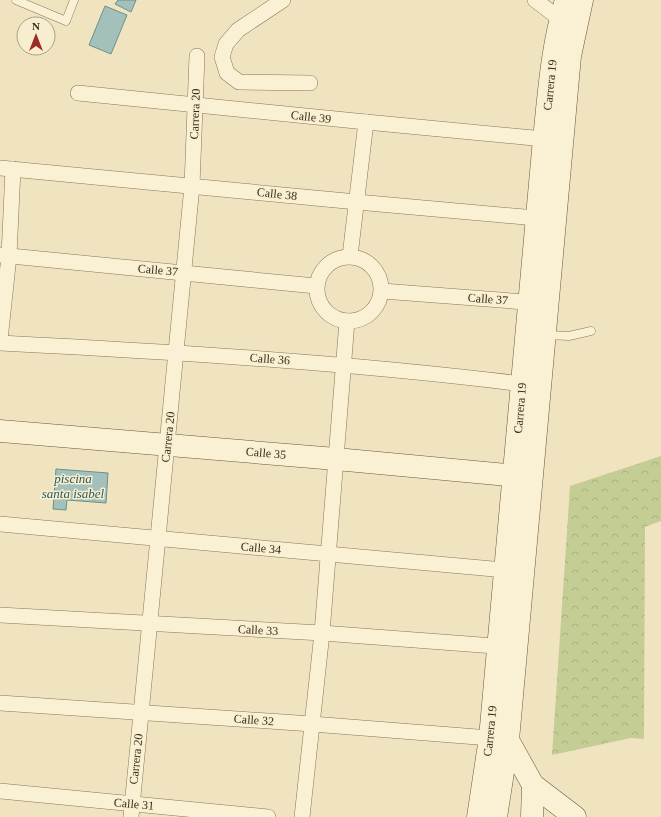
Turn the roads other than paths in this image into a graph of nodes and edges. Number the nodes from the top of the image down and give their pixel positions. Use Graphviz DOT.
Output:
graph roads {
  1 [pos="16,0"];
  2 [pos="74,0"];
  3 [pos="283,0"];
  4 [pos="535,0"];
  5 [pos="582,0"];
  6 [pos="563,9"];
  7 [pos="197,56"];
  8 [pos="310,83"];
  9 [pos="78,93"];
  10 [pos="196,104"];
  11 [pos="366,122"];
  12 [pos="544,139"];
  13 [pos="7,169"];
  14 [pos="192,186"];
  15 [pos="357,202"];
  16 [pos="546,218"];
  17 [pos="5,255"];
  18 [pos="350,256"];
  19 [pos="184,272"];
  20 [pos="316,286"];
  21 [pos="382,291"];
  22 [pos="538,302"];
  23 [pos="347,321"];
  24 [pos="591,331"];
  25 [pos="544,335"];
  26 [pos="0,341"];
  27 [pos="176,352"];
  28 [pos="343,365"];
  29 [pos="531,385"];
  30 [pos="0,431"];
  31 [pos="167,445"];
  32 [pos="336,458"];
  33 [pos="522,477"];
  34 [pos="0,524"];
  35 [pos="158,539"];
  36 [pos="328,555"];
  37 [pos="514,571"];
  38 [pos="0,614"];
  39 [pos="150,624"];
  40 [pos="322,633"];
  41 [pos="507,647"];
  42 [pos="0,703"];
  43 [pos="141,712"];
  44 [pos="312,724"];
  45 [pos="499,739"];
  46 [pos="533,785"];
  47 [pos="0,791"];
  48 [pos="500,791"];
  49 [pos="479,809"];
  50 [pos="131,810"];
  51 [pos="268,817"];
  52 [pos="302,817"];
  53 [pos="496,817"];
  54 [pos="532,817"];
  55 [pos="575,817"];
  1 -- 2 [label="lane"];
  3 -- 8 [label="street"];
  4 -- 6 [label="street"];
  5 -- 16 [label="street, Carrera 19"];
  6 -- 12 [label="street, Carrera 19"];
  7 -- 10 [label="street, Carrera 20"];
  9 -- 10 [label="street, Calle 39"];
  10 -- 11 [label="street, Calle 39"];
  10 -- 14 [label="street, Carrera 20"];
  11 -- 12 [label="street, Calle 39"];
  11 -- 15 [label="street"];
  12 -- 16 [label="street, Carrera 19"];
  13 -- 14 [label="street, Calle 38"];
  13 -- 17 [label="street"];
  14 -- 15 [label="street, Calle 38"];
  14 -- 19 [label="street, Carrera 20"];
  15 -- 16 [label="street, Calle 38"];
  15 -- 18 [label="street"];
  16 -- 22 [label="street, Carrera 19"];
  17 -- 19 [label="street, Calle 37"];
  17 -- 26 [label="street"];
  18 -- 20 [label="street"];
  18 -- 21 [label="street"];
  19 -- 20 [label="street, Calle 37"];
  19 -- 27 [label="street, Carrera 20"];
  20 -- 23 [label="street"];
  21 -- 22 [label="street, Calle 37"];
  21 -- 23 [label="street"];
  22 -- 25 [label="street, Carrera 19"];
  22 -- 29 [label="street, Carrera 19"];
  23 -- 28 [label="street"];
  24 -- 25 [label="lane"];
  25 -- 29 [label="street, Carrera 19"];
  26 -- 27 [label="street, Calle 36"];
  27 -- 28 [label="street, Calle 36"];
  27 -- 31 [label="street, Carrera 20"];
  28 -- 29 [label="street, Calle 36"];
  28 -- 32 [label="street"];
  29 -- 33 [label="street, Carrera 19"];
  30 -- 31 [label="street, Calle 35"];
  31 -- 32 [label="street, Calle 35"];
  31 -- 35 [label="street, Carrera 20"];
  32 -- 33 [label="street, Calle 35"];
  32 -- 36 [label="street"];
  33 -- 37 [label="street, Carrera 19"];
  34 -- 35 [label="street, Calle 34"];
  35 -- 36 [label="street, Calle 34"];
  35 -- 39 [label="street, Carrera 20"];
  36 -- 37 [label="street, Calle 34"];
  36 -- 40 [label="street"];
  37 -- 41 [label="street, Carrera 19"];
  38 -- 39 [label="street, Calle 33"];
  39 -- 40 [label="street, Calle 33"];
  39 -- 43 [label="street, Carrera 20"];
  40 -- 41 [label="street, Calle 33"];
  40 -- 44 [label="street"];
  41 -- 45 [label="street, Carrera 19"];
  42 -- 43 [label="street, Calle 32"];
  43 -- 44 [label="street, Calle 32"];
  43 -- 50 [label="street, Carrera 20"];
  44 -- 45 [label="street, Calle 32"];
  44 -- 52 [label="street"];
  45 -- 46 [label="street"];
  45 -- 48 [label="street, Carrera 19"];
  45 -- 49 [label="street, Carrera 19"];
  46 -- 48 [label="street"];
  46 -- 54 [label="street"];
  46 -- 55 [label="street"];
  47 -- 50 [label="street, Calle 31"];
  48 -- 49 [label="street"];
  48 -- 53 [label="street, Carrera 19"];
  50 -- 51 [label="street, Calle 31"];
}
